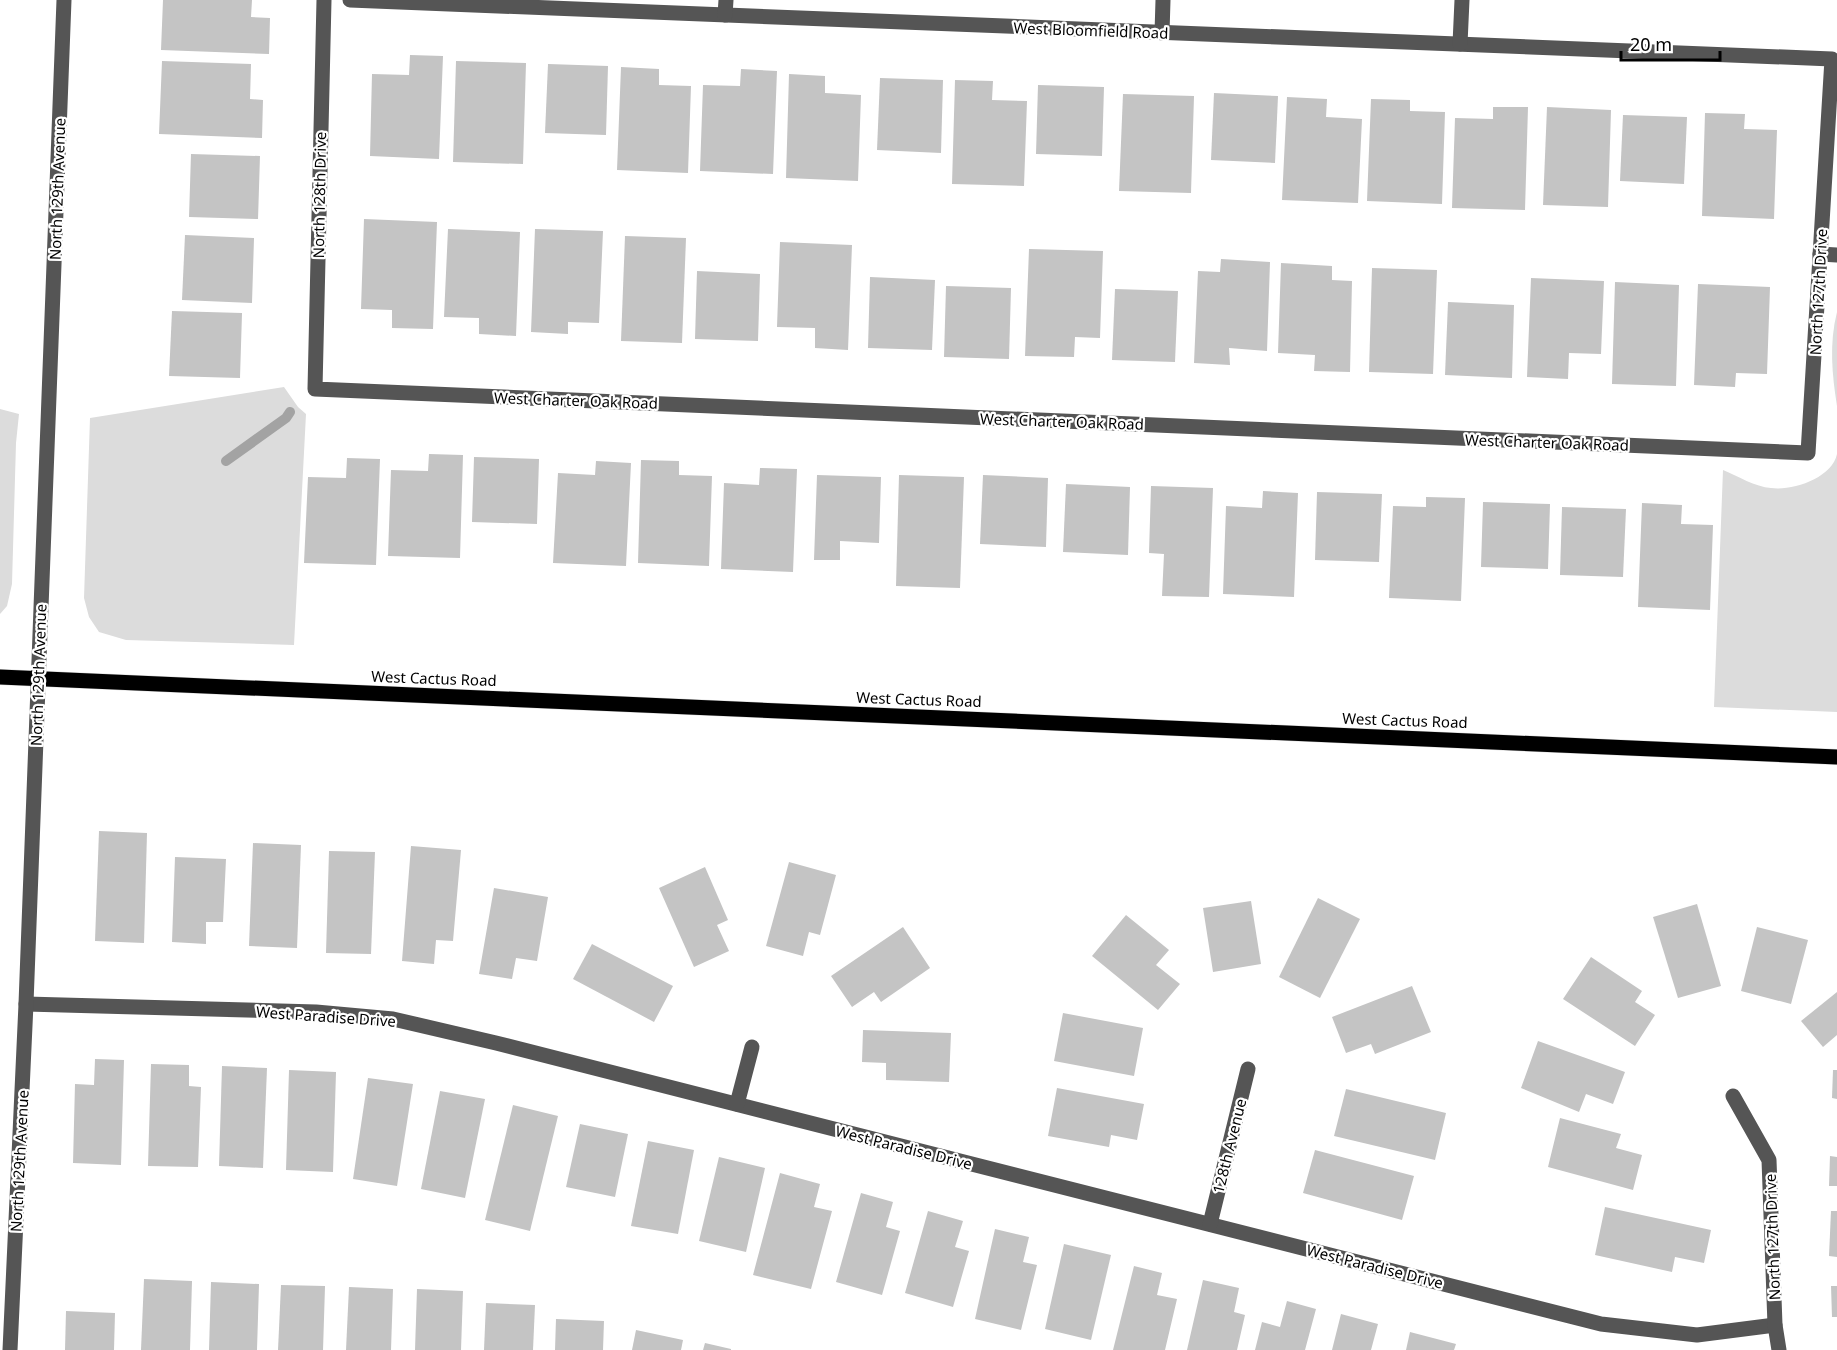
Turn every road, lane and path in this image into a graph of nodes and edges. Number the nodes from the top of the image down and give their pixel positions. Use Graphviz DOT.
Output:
graph roads {
  1 [pos="64,0"];
  2 [pos="324,0"];
  3 [pos="350,0"];
  4 [pos="1163,0"];
  5 [pos="1462,0"];
  6 [pos="725,8"];
  7 [pos="1161,33"];
  8 [pos="1460,44"];
  9 [pos="1832,59"];
  10 [pos="1820,254"];
  11 [pos="1837,255"];
  12 [pos="315,389"];
  13 [pos="1808,453"];
  14 [pos="0,677"];
  15 [pos="38,678"];
  16 [pos="1837,757"];
  17 [pos="26,1004"];
  18 [pos="752,1047"];
  19 [pos="1248,1069"];
  20 [pos="1733,1096"];
  21 [pos="737,1104"];
  22 [pos="1210,1224"];
  23 [pos="1775,1325"];
  24 [pos="10,1350"];
  25 [pos="1779,1350"];
  1 -- 15 [label="street, North 129th Avenue"];
  2 -- 12 [label="street, North 128th Drive"];
  3 -- 6 [label="street, West Bloomfield Road"];
  4 -- 7 [label="street"];
  5 -- 8 [label="street"];
  6 -- 7 [label="street, West Bloomfield Road"];
  7 -- 8 [label="street, West Bloomfield Road"];
  8 -- 9 [label="street, West Bloomfield Road"];
  9 -- 10 [label="street, North 127th Drive"];
  10 -- 11 [label="street"];
  10 -- 13 [label="street, North 127th Drive"];
  12 -- 13 [label="street, West Charter Oak Road"];
  14 -- 15 [label="main road, West Cactus Road"];
  15 -- 16 [label="main road, West Cactus Road"];
  15 -- 17 [label="street, North 129th Avenue"];
  17 -- 21 [label="street, West Paradise Drive"];
  17 -- 24 [label="street, North 129th Avenue"];
  18 -- 21 [label="street"];
  19 -- 22 [label="street, 128th Avenue"];
  20 -- 23 [label="street, North 127th Drive"];
  21 -- 22 [label="street, West Paradise Drive"];
  22 -- 23 [label="street, West Paradise Drive"];
  23 -- 25 [label="street, North 127th Drive"];
}
